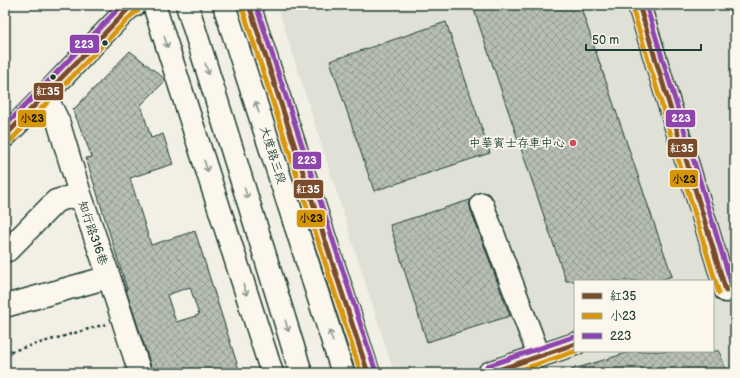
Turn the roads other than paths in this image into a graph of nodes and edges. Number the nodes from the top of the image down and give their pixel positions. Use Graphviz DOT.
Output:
graph roads {
  1 [pos="134,5"];
  2 [pos="154,5"];
  3 [pos="187,5"];
  4 [pos="224,5"];
  5 [pos="249,5"];
  6 [pos="639,5"];
  7 [pos="46,95"];
  8 [pos="5,136"];
  9 [pos="80,194"];
  10 [pos="482,204"];
  11 [pos="8,250"];
  12 [pos="108,277"];
  13 [pos="725,292"];
  14 [pos="5,306"];
  15 [pos="574,344"];
  16 [pos="539,356"];
  17 [pos="139,373"];
  18 [pos="272,373"];
  19 [pos="302,373"];
  20 [pos="343,373"];
  21 [pos="368,373"];
  22 [pos="489,373"];
  1 -- 7 [label="street"];
  2 -- 18 [label="street, one-way"];
  3 -- 19 [label="street, one-way, bridge"];
  20 -- 4 [label="street, 大度路三段, one-way, bridge"];
  5 -- 21 [label="street, 大度路三段"];
  6 -- 13 [label="street"];
  7 -- 8 [label="street"];
  7 -- 9 [label="street, 知行路316巷"];
  9 -- 11 [label="street"];
  9 -- 12 [label="street, 知行路316巷"];
  10 -- 16 [label="street"];
  12 -- 14 [label="street"];
  12 -- 17 [label="street, 知行路316巷"];
  15 -- 16 [label="street"];
  16 -- 22 [label="street"];
}
